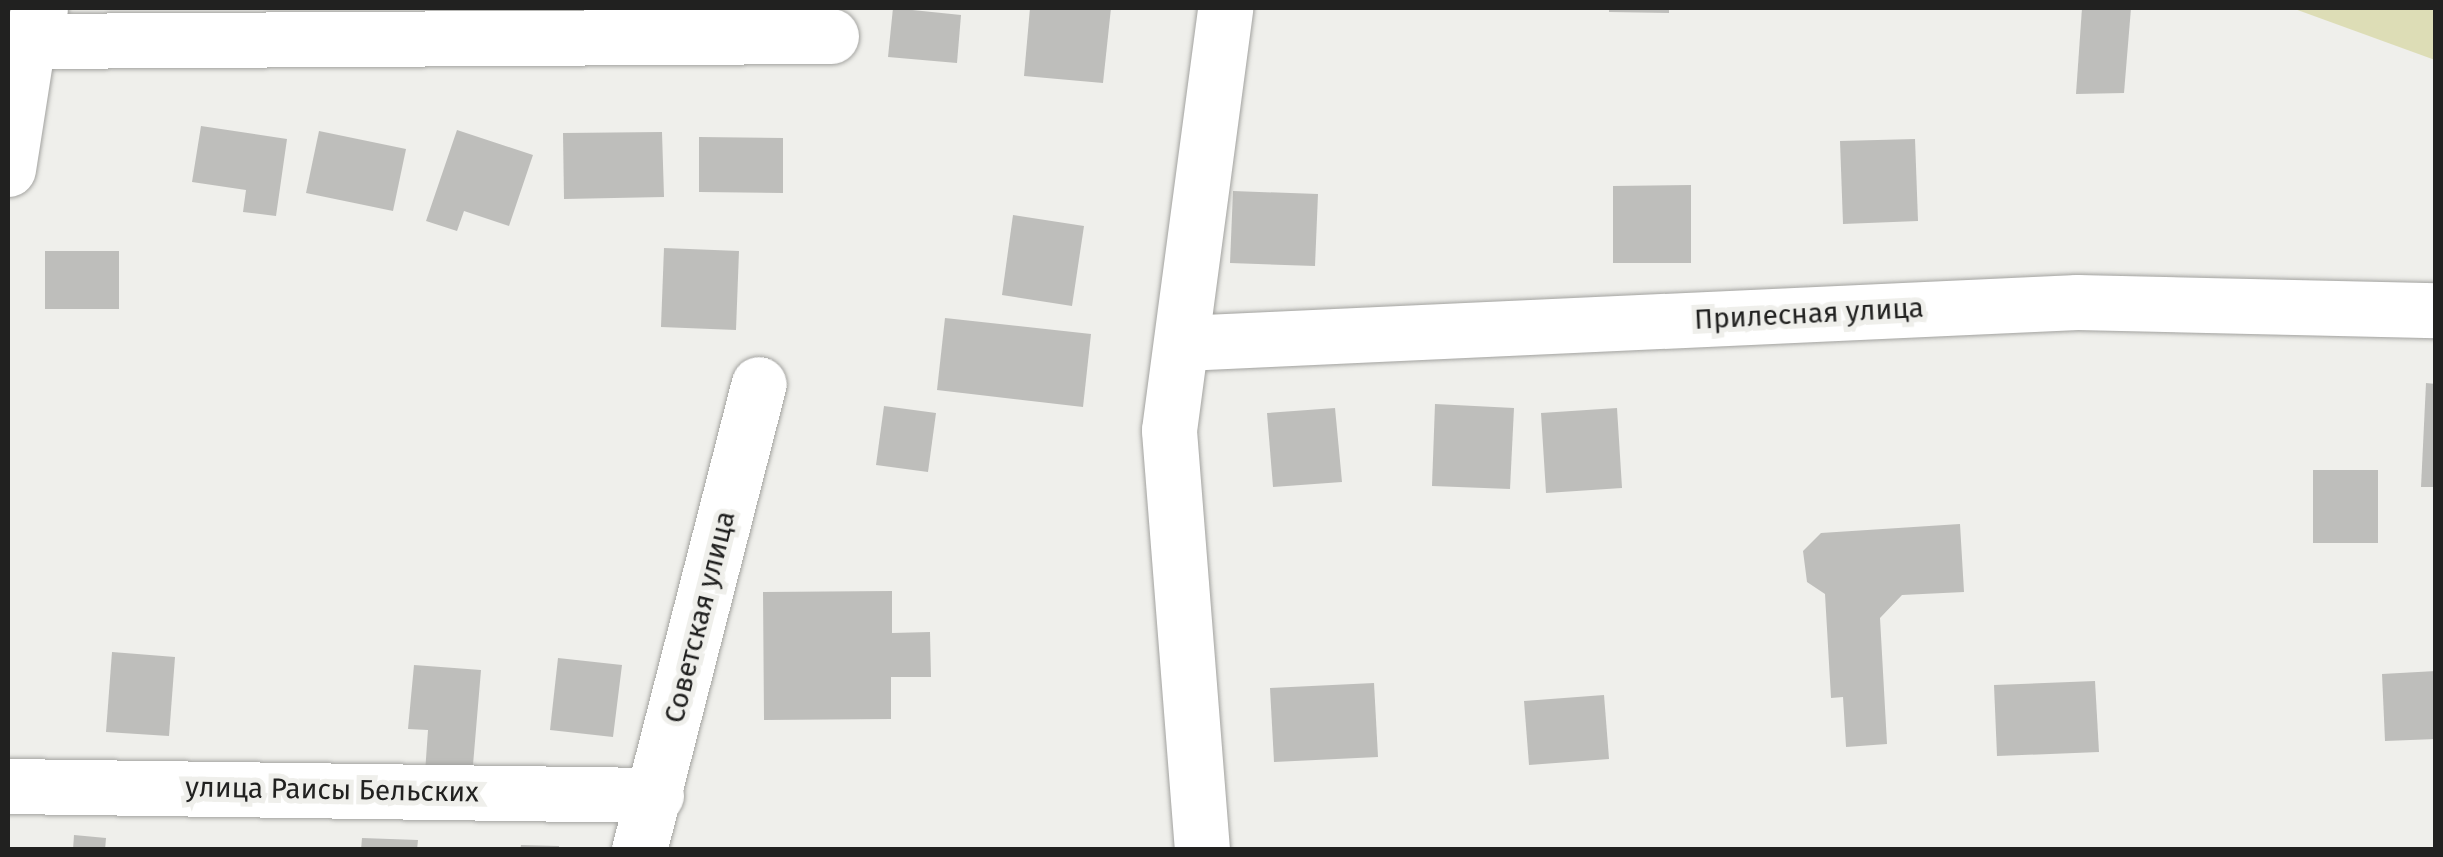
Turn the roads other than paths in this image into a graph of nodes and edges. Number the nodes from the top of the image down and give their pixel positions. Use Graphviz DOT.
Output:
graph roads {
  1 [pos="1225,8"];
  2 [pos="34,24"];
  3 [pos="831,36"];
  4 [pos="8,170"];
  5 [pos="2436,310"];
  6 [pos="1182,342"];
  7 [pos="758,384"];
  8 [pos="8,786"];
  9 [pos="656,795"];
  10 [pos="639,850"];
  11 [pos="1202,850"];
  1 -- 6 [label="street"];
  2 -- 3 [label="street"];
  2 -- 4 [label="street"];
  5 -- 6 [label="street, Прилесная улица"];
  6 -- 11 [label="street"];
  7 -- 9 [label="street, Советская улица"];
  8 -- 9 [label="street, улица Раисы Бельских"];
  9 -- 10 [label="street, Советская улица"];
}
